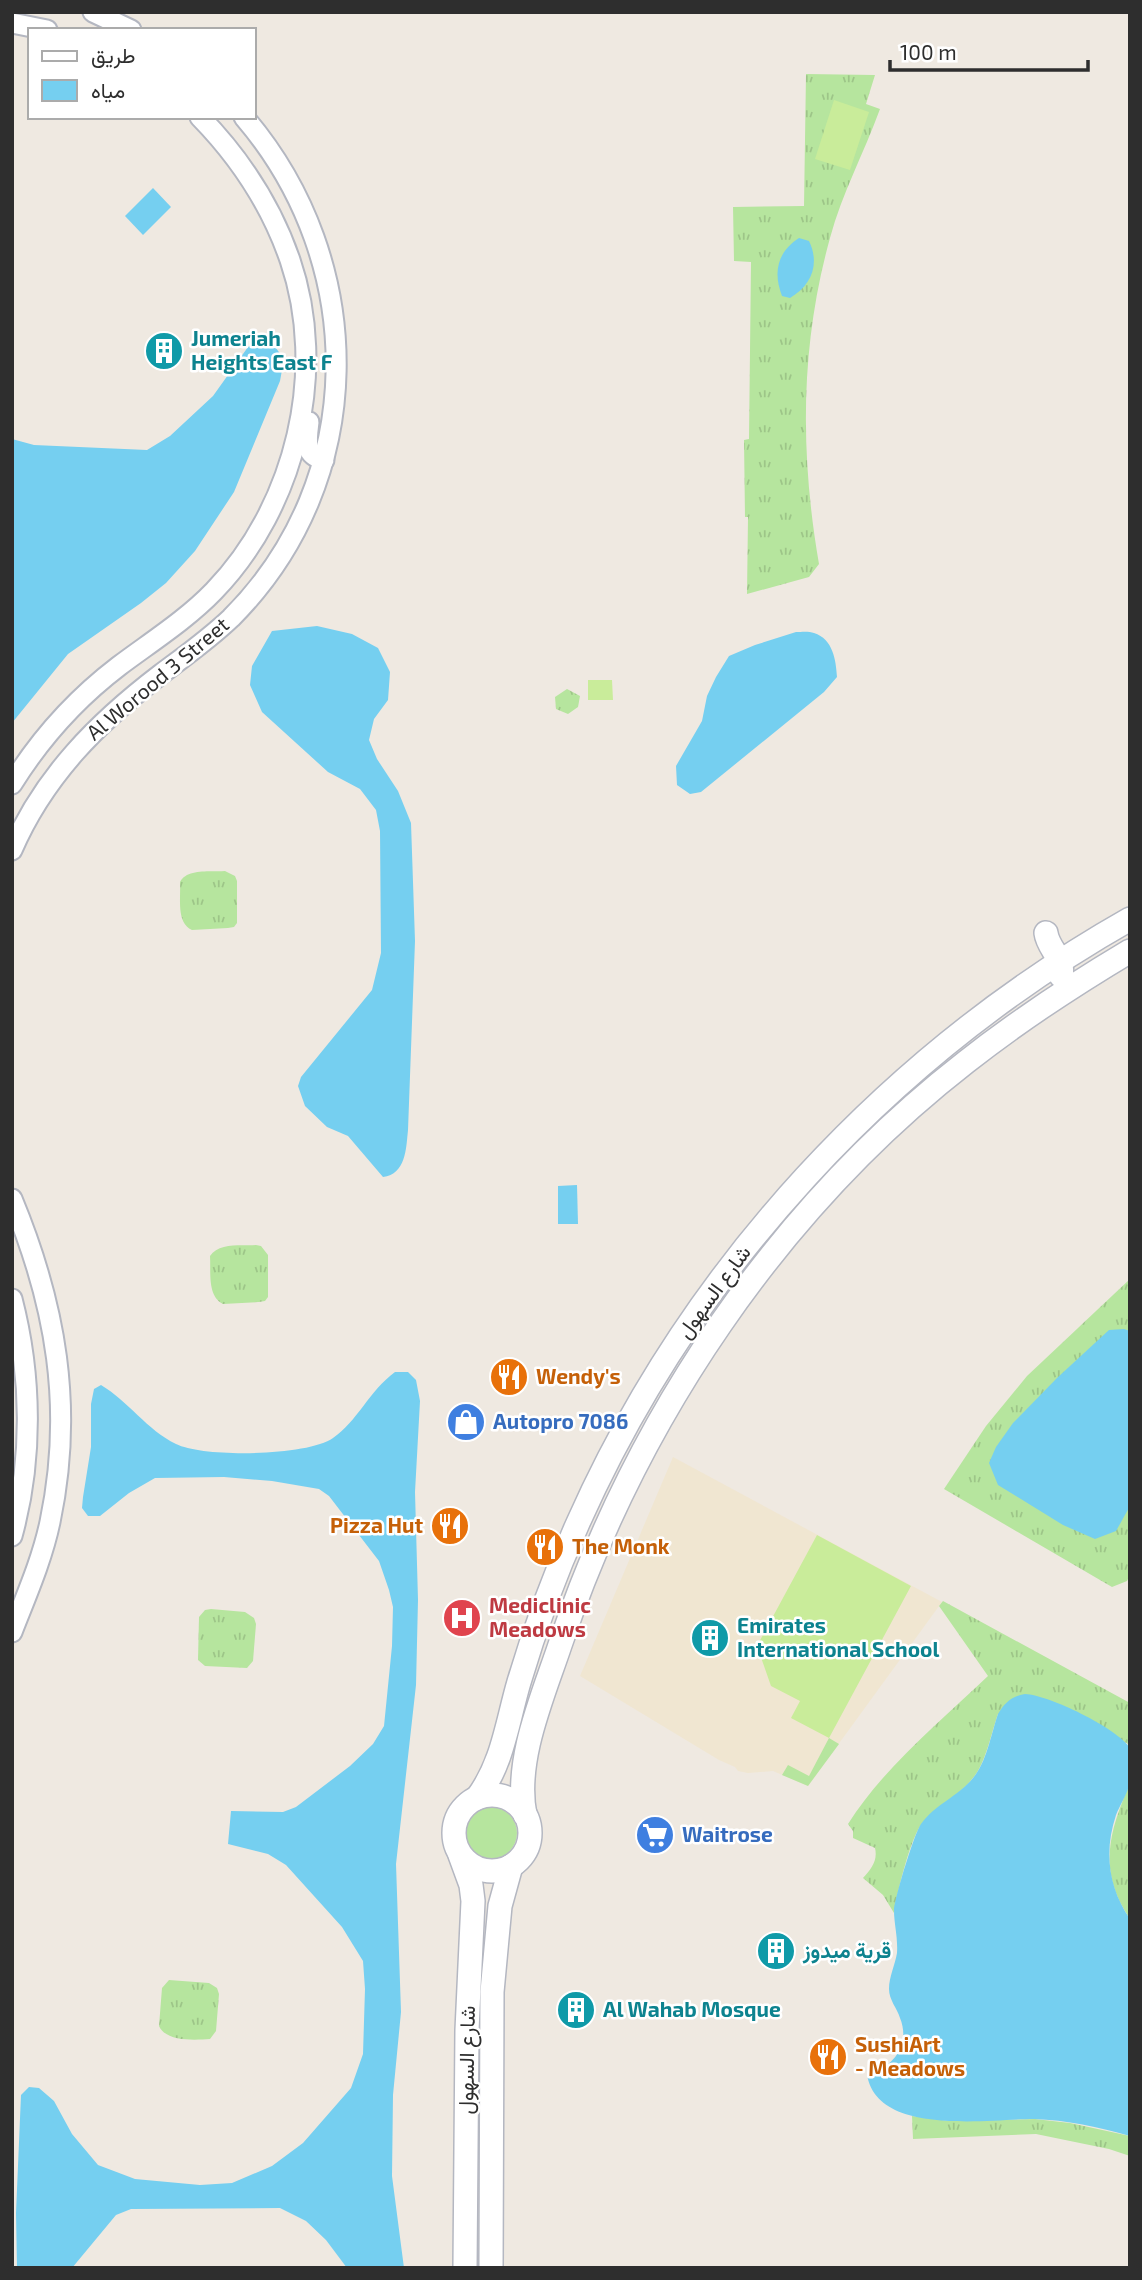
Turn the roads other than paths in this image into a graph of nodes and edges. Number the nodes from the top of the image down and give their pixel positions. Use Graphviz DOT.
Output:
graph roads {
  1 [pos="93,12"];
  2 [pos="12,23"];
  3 [pos="37,28"];
  4 [pos="127,28"];
  5 [pos="246,119"];
  6 [pos="207,124"];
  7 [pos="286,176"];
  8 [pos="305,369"];
  9 [pos="324,460"];
  10 [pos="143,649"];
  11 [pos="111,672"];
  12 [pos="162,673"];
  13 [pos="133,697"];
  14 [pos="12,784"];
  15 [pos="12,850"];
  16 [pos="1130,919"];
  17 [pos="1046,933"];
  18 [pos="1130,951"];
  19 [pos="1061,963"];
  20 [pos="965,1062"];
  21 [pos="12,1199"];
  22 [pos="12,1299"];
  23 [pos="12,1536"];
  24 [pos="12,1632"];
  25 [pos="477,1798"];
  26 [pos="525,1815"];
  27 [pos="460,1854"];
  28 [pos="510,1866"];
  29 [pos="465,2268"];
  30 [pos="491,2268"];
  1 -- 4 [label="street"];
  2 -- 3 [label="street"];
  5 -- 7 [label="street, Al Worood 3 Street"];
  6 -- 7 [label="street"];
  6 -- 8 [label="street, Al Worood 3 Street"];
  7 -- 9 [label="street, Al Worood 3 Street"];
  8 -- 9 [label="street"];
  8 -- 10 [label="street, Al Worood 3 Street"];
  9 -- 12 [label="street, Al Worood 3 Street"];
  10 -- 11 [label="street, Al Worood 3 Street"];
  10 -- 12 [label="street"];
  11 -- 13 [label="street"];
  11 -- 14 [label="street, Al Worood 3 Street"];
  12 -- 13 [label="street, Al Worood 3 Street"];
  13 -- 15 [label="street, Al Worood 3 Street"];
  16 -- 19 [label="main road, شارع السهول"];
  17 -- 19 [label="main road"];
  18 -- 20 [label="main road, شارع السهول"];
  19 -- 20 [label="main road"];
  19 -- 25 [label="main road, شارع السهول"];
  20 -- 26 [label="main road, شارع السهول"];
  21 -- 24 [label="street"];
  22 -- 23 [label="street"];
  25 -- 26 [label="main road"];
  25 -- 27 [label="main road"];
  26 -- 28 [label="main road"];
  27 -- 28 [label="main road"];
  27 -- 29 [label="main road, شارع السهول"];
  28 -- 30 [label="main road, شارع السهول"];
}
